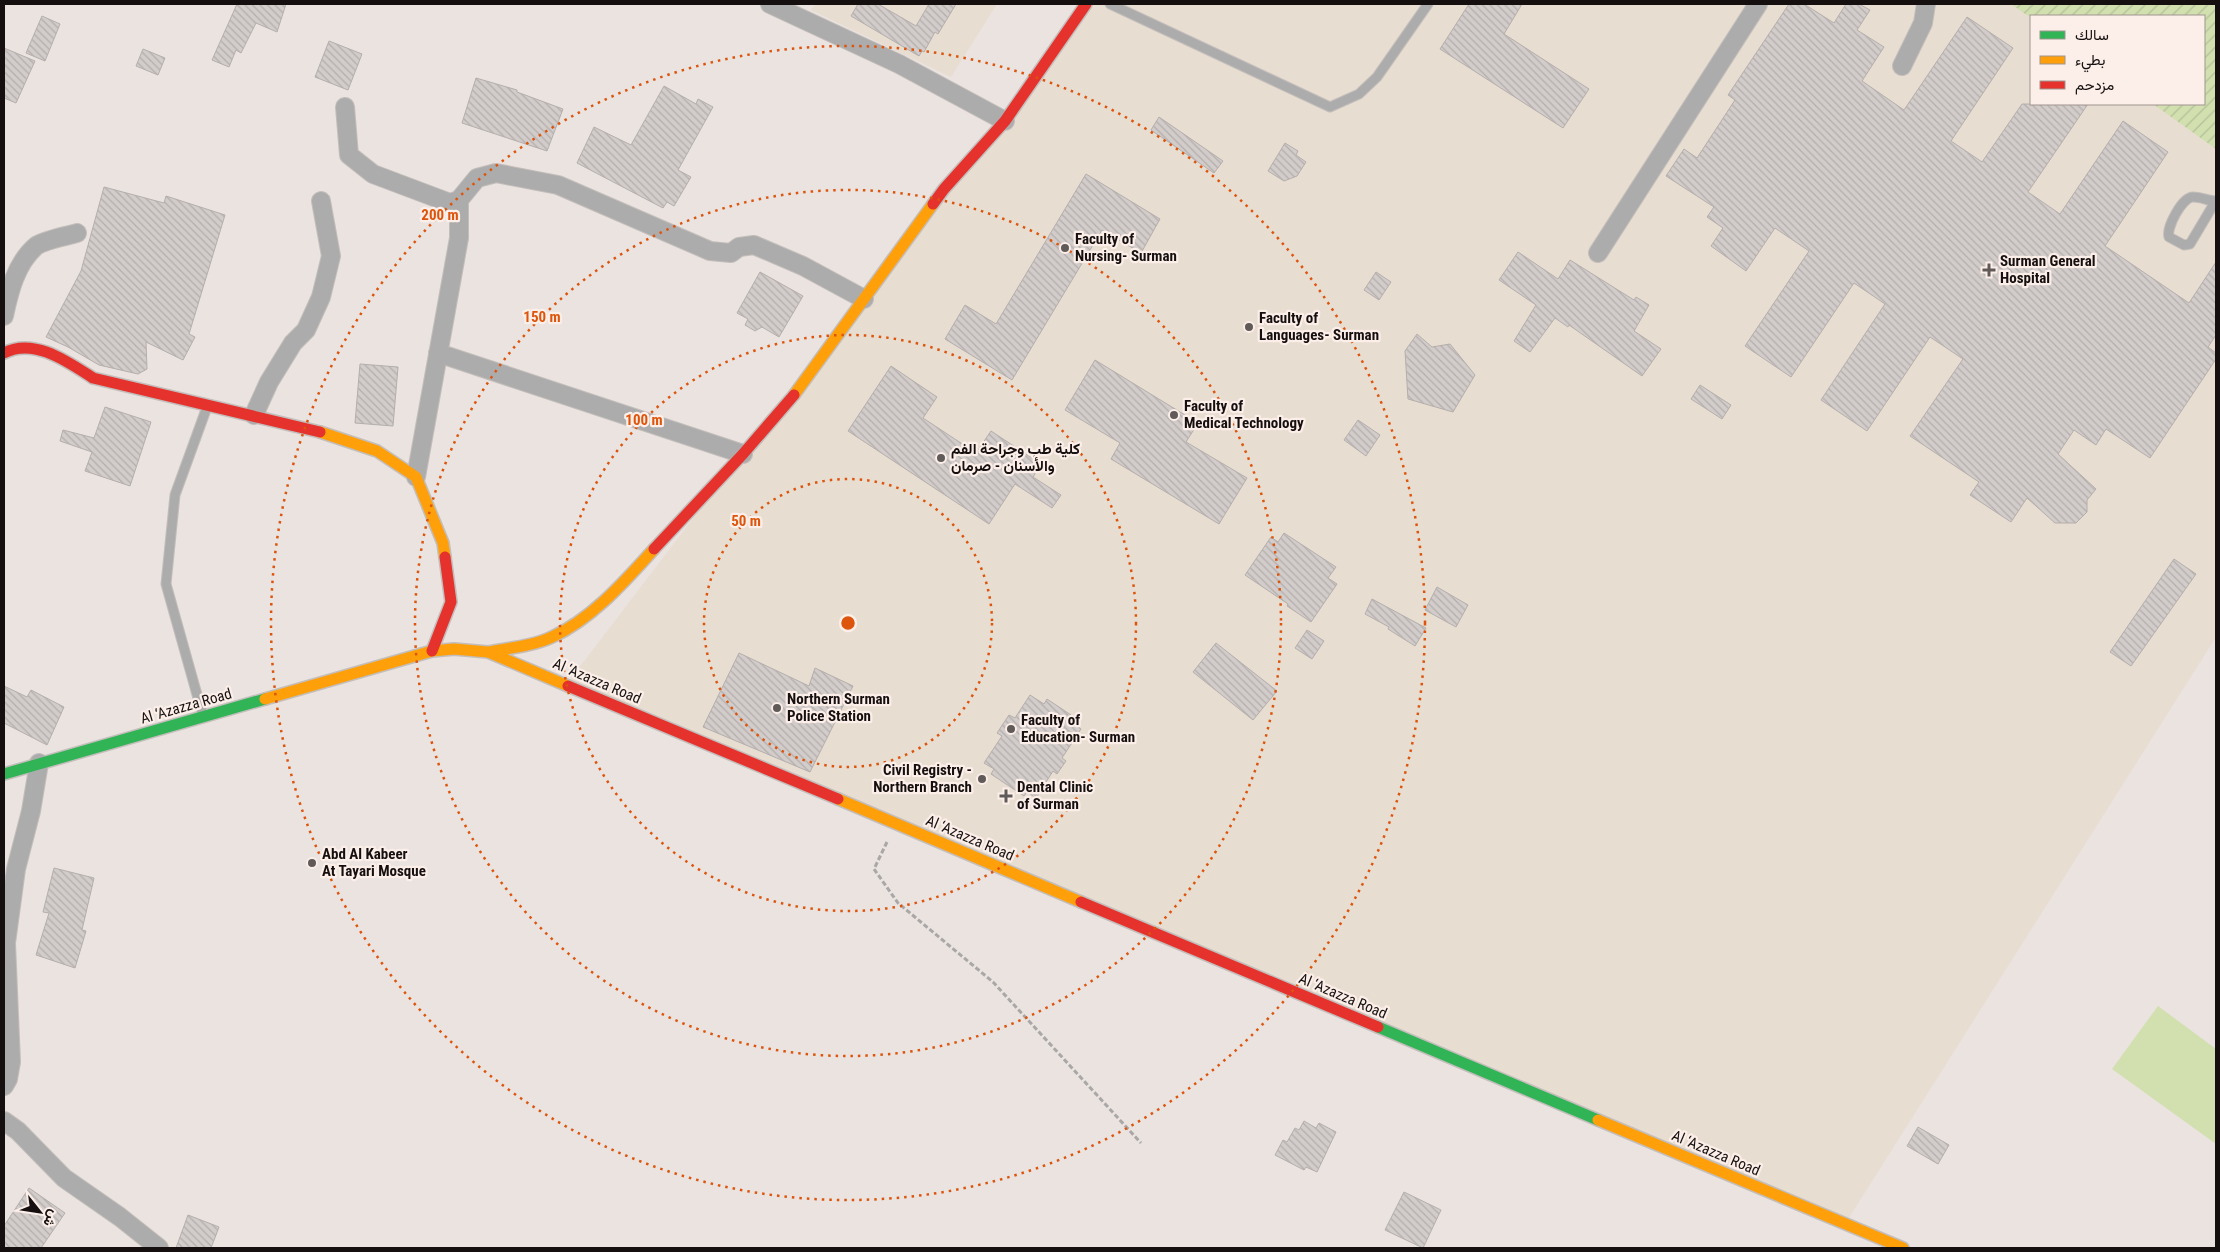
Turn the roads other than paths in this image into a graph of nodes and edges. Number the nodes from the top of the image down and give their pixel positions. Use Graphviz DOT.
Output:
graph roads {
  1 [pos="770,4"];
  2 [pos="1086,4"];
  3 [pos="1110,4"];
  4 [pos="1428,4"];
  5 [pos="1758,4"];
  6 [pos="1926,4"];
  7 [pos="1902,66"];
  8 [pos="345,107"];
  9 [pos="1005,121"];
  10 [pos="459,200"];
  11 [pos="321,201"];
  12 [pos="2216,202"];
  13 [pos="77,233"];
  14 [pos="1598,252"];
  15 [pos="864,299"];
  16 [pos="4,316"];
  17 [pos="4,352"];
  18 [pos="438,353"];
  19 [pos="208,404"];
  20 [pos="254,414"];
  21 [pos="744,454"];
  22 [pos="416,477"];
  23 [pos="432,652"];
  24 [pos="488,652"];
  25 [pos="203,717"];
  26 [pos="39,763"];
  27 [pos="4,774"];
  28 [pos="4,1086"];
  29 [pos="4,1121"];
  30 [pos="160,1248"];
  31 [pos="1903,1248"];
  1 -- 9 [label="street"];
  2 -- 9 [label="street"];
  3 -- 4 [label="lane"];
  5 -- 14 [label="street"];
  6 -- 7 [label="street"];
  8 -- 10 [label="street"];
  9 -- 15 [label="street"];
  10 -- 15 [label="street"];
  10 -- 18 [label="street"];
  11 -- 20 [label="street"];
  12 -- 12 [label="lane"];
  13 -- 16 [label="street"];
  15 -- 21 [label="street"];
  17 -- 19 [label="street"];
  18 -- 21 [label="street"];
  18 -- 22 [label="street"];
  19 -- 20 [label="street"];
  19 -- 25 [label="lane"];
  20 -- 22 [label="street"];
  21 -- 24 [label="street"];
  22 -- 23 [label="street"];
  23 -- 24 [label="street, Al ‘Azazza Road"];
  23 -- 25 [label="street, Al ‘Azazza Road"];
  24 -- 31 [label="street, Al ‘Azazza Road"];
  25 -- 26 [label="street, Al ‘Azazza Road"];
  26 -- 27 [label="street, Al ‘Azazza Road"];
  26 -- 28 [label="street"];
  29 -- 30 [label="street"];
}
